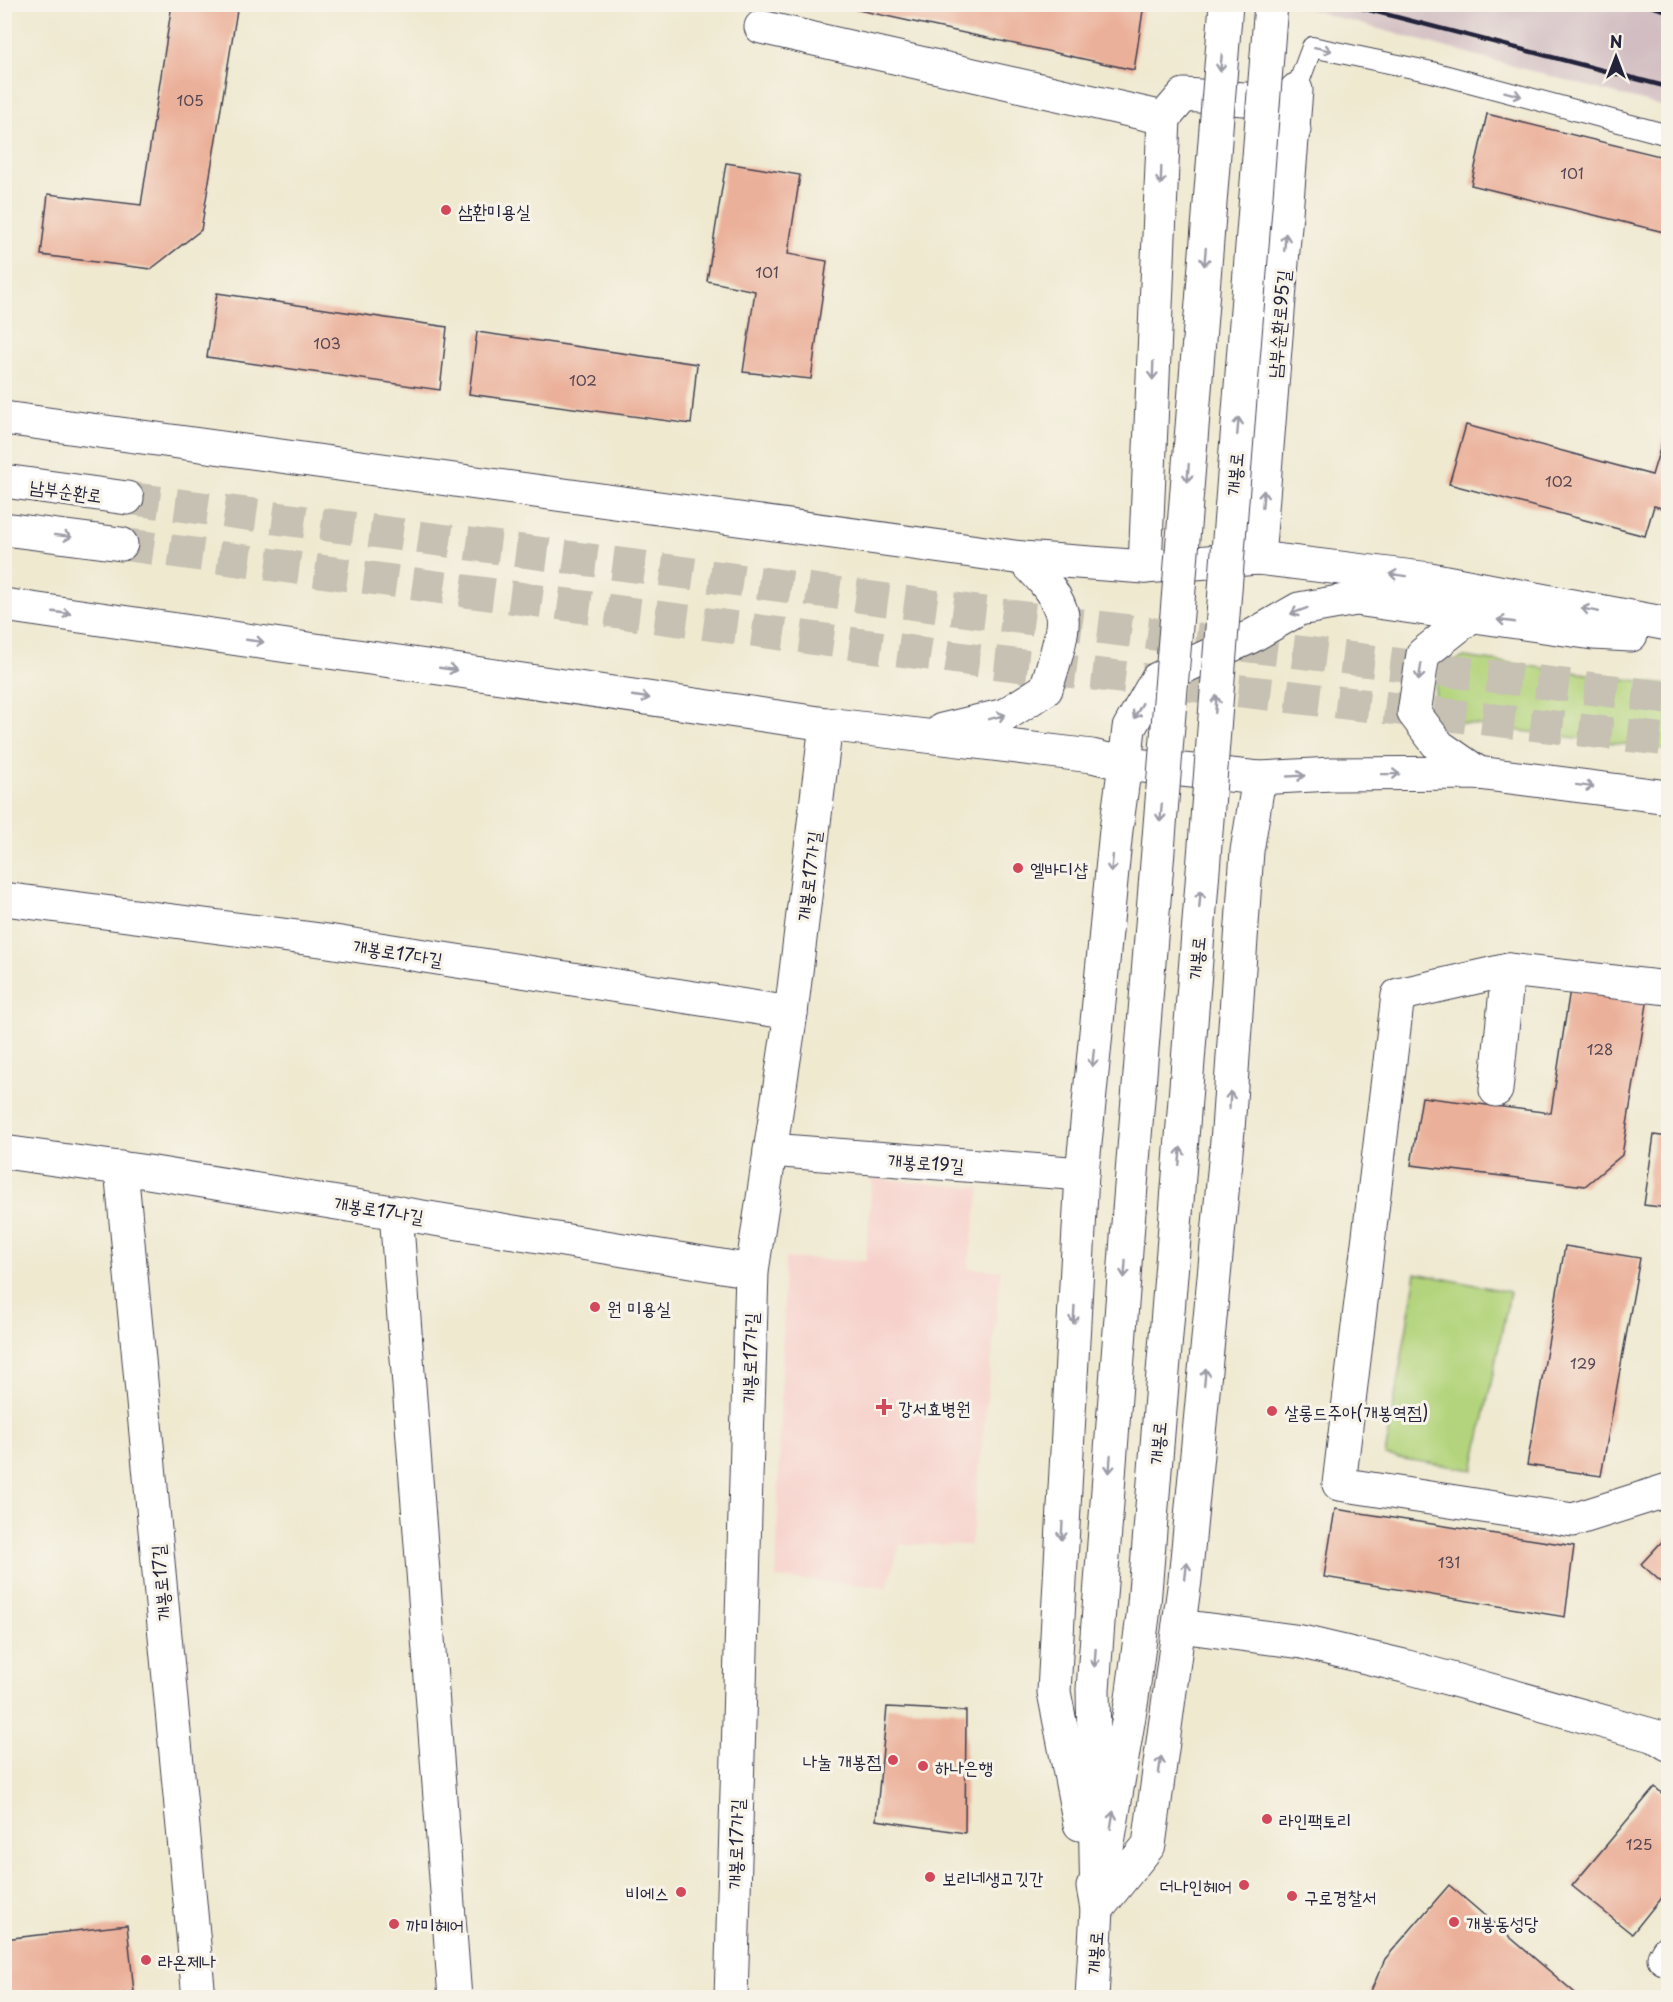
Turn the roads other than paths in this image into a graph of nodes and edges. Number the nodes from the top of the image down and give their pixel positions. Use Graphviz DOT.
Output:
graph roads {
  1 [pos="1226,4"];
  2 [pos="1271,4"];
  3 [pos="761,27"];
  4 [pos="1296,90"];
  5 [pos="1164,118"];
  6 [pos="1294,130"];
  7 [pos="1668,135"];
  8 [pos="4,418"];
  9 [pos="4,481"];
  10 [pos="127,498"];
  11 [pos="4,529"];
  12 [pos="121,544"];
  13 [pos="1022,558"];
  14 [pos="1258,558"];
  15 [pos="1145,567"];
  16 [pos="4,605"];
  17 [pos="1471,616"];
  18 [pos="1668,624"];
  19 [pos="1668,636"];
  20 [pos="826,724"];
  21 [pos="920,735"];
  22 [pos="1125,764"];
  23 [pos="1478,773"];
  24 [pos="1259,778"];
  25 [pos="1668,797"];
  26 [pos="4,899"];
  27 [pos="1508,970"];
  28 [pos="1668,988"];
  29 [pos="791,1013"];
  30 [pos="1496,1090"];
  31 [pos="770,1150"];
  32 [pos="4,1152"];
  33 [pos="121,1168"];
  34 [pos="1082,1174"];
  35 [pos="396,1212"];
  36 [pos="752,1271"];
  37 [pos="1668,1490"];
  38 [pos="1143,1616"];
  39 [pos="1179,1626"];
  40 [pos="1668,1744"];
  41 [pos="1097,1909"];
  42 [pos="199,1998"];
  43 [pos="455,1998"];
  44 [pos="731,1998"];
  45 [pos="1092,1998"];
  1 -- 41 [label="main road, 개봉로, one-way, bridge"];
  38 -- 2 [label="main road, 개봉로, one-way, bridge"];
  3 -- 5 [label="main road"];
  4 -- 6 [label="main road, 남부순환로95길"];
  4 -- 7 [label="lane, one-way"];
  5 -- 6 [label="main road"];
  5 -- 15 [label="main road, one-way"];
  14 -- 6 [label="main road, 남부순환로95길, one-way"];
  8 -- 13 [label="main road"];
  9 -- 10 [label="main road, 남부순환로"];
  11 -- 12 [label="main road, one-way"];
  13 -- 15 [label="main road"];
  21 -- 13 [label="main road, one-way"];
  14 -- 15 [label="main road"];
  18 -- 14 [label="main road, one-way"];
  16 -- 20 [label="main road, one-way"];
  19 -- 17 [label="main road, one-way"];
  17 -- 22 [label="main road, one-way"];
  17 -- 23 [label="main road, one-way"];
  20 -- 21 [label="main road"];
  20 -- 29 [label="main road, 개봉로17가길"];
  21 -- 22 [label="main road"];
  22 -- 24 [label="main road"];
  22 -- 34 [label="main road, one-way"];
  24 -- 23 [label="main road, one-way"];
  23 -- 25 [label="main road, one-way"];
  39 -- 24 [label="main road, one-way"];
  26 -- 29 [label="main road, 개봉로17다길"];
  27 -- 28 [label="main road"];
  27 -- 30 [label="main road"];
  27 -- 37 [label="main road"];
  29 -- 31 [label="main road, 개봉로17가길"];
  31 -- 34 [label="main road, 개봉로19길"];
  31 -- 36 [label="main road, 개봉로17가길"];
  32 -- 33 [label="main road, 개봉로17나길"];
  33 -- 35 [label="main road, 개봉로17나길"];
  33 -- 42 [label="main road, 개봉로17길"];
  34 -- 41 [label="main road, one-way"];
  35 -- 36 [label="main road, 개봉로17나길"];
  35 -- 43 [label="main road"];
  36 -- 44 [label="main road, 개봉로17가길"];
  38 -- 39 [label="main road"];
  41 -- 38 [label="main road, 개봉로, one-way"];
  39 -- 40 [label="main road"];
  41 -- 39 [label="main road, one-way"];
  41 -- 45 [label="main road, 개봉로"];
}
